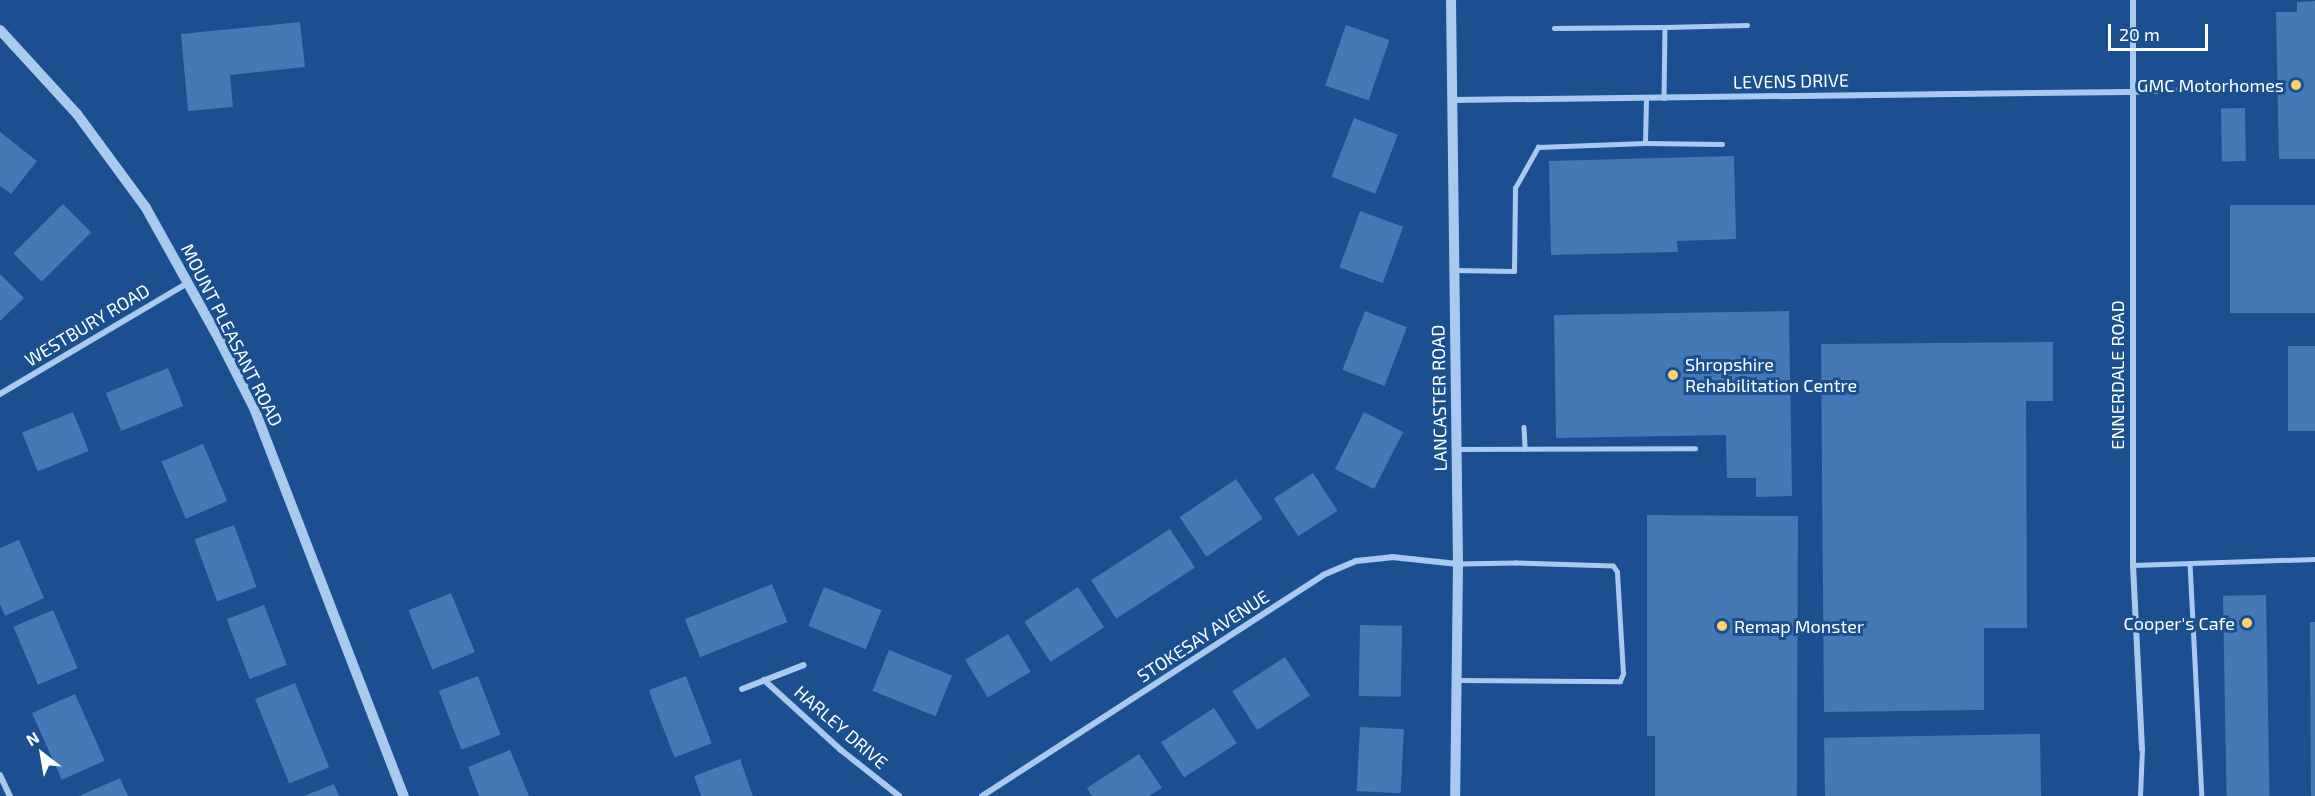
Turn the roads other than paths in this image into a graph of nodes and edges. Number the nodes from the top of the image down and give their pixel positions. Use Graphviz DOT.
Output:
graph roads {
  1 [pos="1451,0"];
  2 [pos="2133,0"];
  3 [pos="1747,25"];
  4 [pos="1665,27"];
  5 [pos="1554,28"];
  6 [pos="0,30"];
  7 [pos="2221,87"];
  8 [pos="2131,92"];
  9 [pos="1646,98"];
  10 [pos="1664,98"];
  11 [pos="1451,100"];
  12 [pos="1645,143"];
  13 [pos="1722,144"];
  14 [pos="1454,270"];
  15 [pos="189,283"];
  16 [pos="0,394"];
  17 [pos="1524,427"];
  18 [pos="1695,448"];
  19 [pos="1456,449"];
  20 [pos="1525,449"];
  21 [pos="2315,559"];
  22 [pos="2190,563"];
  23 [pos="1458,564"];
  24 [pos="2133,565"];
  25 [pos="804,665"];
  26 [pos="765,680"];
  27 [pos="1457,680"];
  28 [pos="742,689"];
  29 [pos="2142,749"];
  30 [pos="0,776"];
  31 [pos="10,796"];
  32 [pos="404,796"];
  33 [pos="899,796"];
  34 [pos="982,796"];
  35 [pos="1455,796"];
  36 [pos="2140,796"];
  37 [pos="2202,796"];
  1 -- 11 [label="street, LANCASTER ROAD"];
  2 -- 8 [label="street, ENNERDALE ROAD"];
  3 -- 4 [label="lane"];
  4 -- 5 [label="lane"];
  4 -- 10 [label="lane"];
  6 -- 15 [label="street, MOUNT PLEASANT ROAD"];
  7 -- 8 [label="lane"];
  8 -- 10 [label="street, LEVENS DRIVE"];
  8 -- 24 [label="street, ENNERDALE ROAD"];
  9 -- 10 [label="street, LEVENS DRIVE"];
  9 -- 11 [label="street, LEVENS DRIVE"];
  9 -- 12 [label="lane"];
  11 -- 14 [label="street, LANCASTER ROAD"];
  12 -- 13 [label="lane"];
  12 -- 14 [label="lane"];
  14 -- 19 [label="street, LANCASTER ROAD"];
  15 -- 16 [label="street, WESTBURY ROAD"];
  15 -- 32 [label="street, MOUNT PLEASANT ROAD"];
  17 -- 20 [label="lane"];
  18 -- 20 [label="lane"];
  19 -- 20 [label="lane"];
  19 -- 23 [label="street, LANCASTER ROAD"];
  21 -- 22 [label="lane"];
  22 -- 24 [label="lane"];
  22 -- 37 [label="lane"];
  23 -- 27 [label="street, LANCASTER ROAD"];
  23 -- 27 [label="lane"];
  23 -- 34 [label="street, STOKESAY AVENUE"];
  24 -- 29 [label="street, ENNERDALE ROAD"];
  25 -- 26 [label="street"];
  26 -- 28 [label="street"];
  26 -- 33 [label="street, HARLEY DRIVE"];
  27 -- 35 [label="street, LANCASTER ROAD"];
  29 -- 36 [label="lane"];
  30 -- 31 [label="street"];
}
